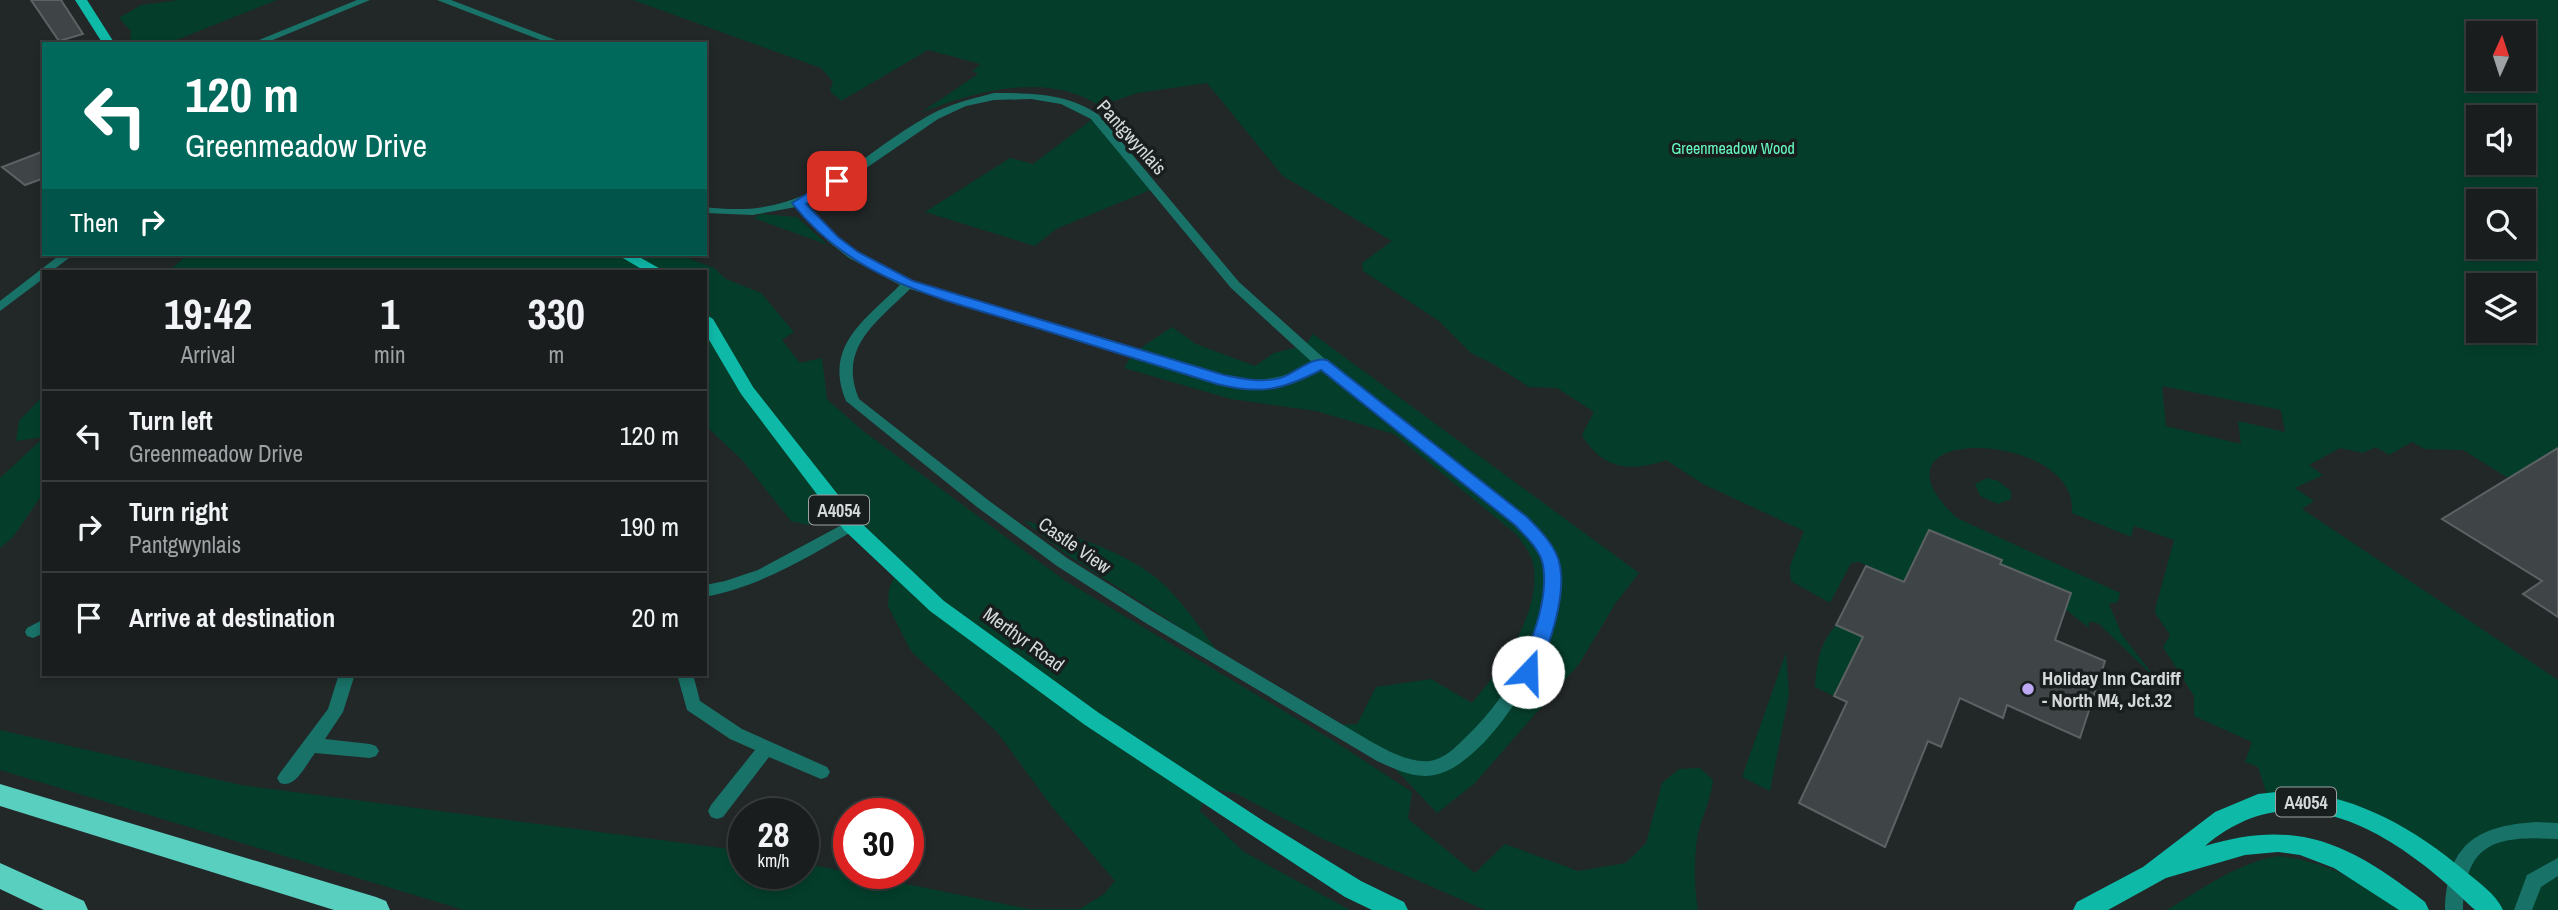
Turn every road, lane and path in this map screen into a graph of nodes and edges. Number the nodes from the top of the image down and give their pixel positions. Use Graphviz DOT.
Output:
graph roads {
  1 [pos="81,0"];
  2 [pos="365,0"];
  3 [pos="442,0"];
  4 [pos="108,42"];
  5 [pos="259,42"];
  6 [pos="556,42"];
  7 [pos="798,203"];
  8 [pos="707,210"];
  9 [pos="65,256"];
  10 [pos="627,256"];
  11 [pos="47,270"];
  12 [pos="654,270"];
  13 [pos="42,274"];
  14 [pos="908,284"];
  15 [pos="0,307"];
  16 [pos="707,322"];
  17 [pos="1322,364"];
  18 [pos="851,525"];
  19 [pos="707,591"];
  20 [pos="346,676"];
  21 [pos="686,676"];
  22 [pos="310,745"];
  23 [pos="767,747"];
  24 [pos="370,751"];
  25 [pos="1415,769"];
  26 [pos="821,772"];
  27 [pos="286,778"];
  28 [pos="0,795"];
  29 [pos="717,811"];
  30 [pos="2558,831"];
  31 [pos="2558,866"];
  32 [pos="2160,870"];
  33 [pos="2454,875"];
  34 [pos="0,876"];
  35 [pos="74,910"];
  36 [pos="376,910"];
  37 [pos="1396,910"];
  38 [pos="2085,910"];
  39 [pos="2417,910"];
  40 [pos="2454,910"];
  41 [pos="2491,910"];
  42 [pos="2523,910"];
  1 -- 4 [label="main road"];
  2 -- 5 [label="street"];
  3 -- 6 [label="street"];
  7 -- 8 [label="street, Pantgwynlais"];
  7 -- 14 [label="street"];
  7 -- 17 [label="street, Pantgwynlais"];
  9 -- 11 [label="street"];
  10 -- 12 [label="main road"];
  13 -- 15 [label="street"];
  14 -- 17 [label="street"];
  14 -- 25 [label="street, Castle View"];
  16 -- 18 [label="main road, Merthyr Road / A4054"];
  17 -- 25 [label="street, Pantgwynlais"];
  18 -- 19 [label="street"];
  18 -- 37 [label="main road, Merthyr Road / A4054"];
  20 -- 22 [label="street"];
  21 -- 23 [label="street"];
  22 -- 24 [label="street"];
  22 -- 27 [label="street"];
  23 -- 26 [label="street"];
  23 -- 29 [label="street"];
  28 -- 36 [label="highway"];
  30 -- 33 [label="street"];
  31 -- 42 [label="street"];
  32 -- 33 [label="main road, A4054"];
  32 -- 38 [label="main road, A4054"];
  32 -- 39 [label="main road, A4054"];
  33 -- 40 [label="street"];
  33 -- 41 [label="main road, A4054"];
  34 -- 35 [label="highway"];
}
